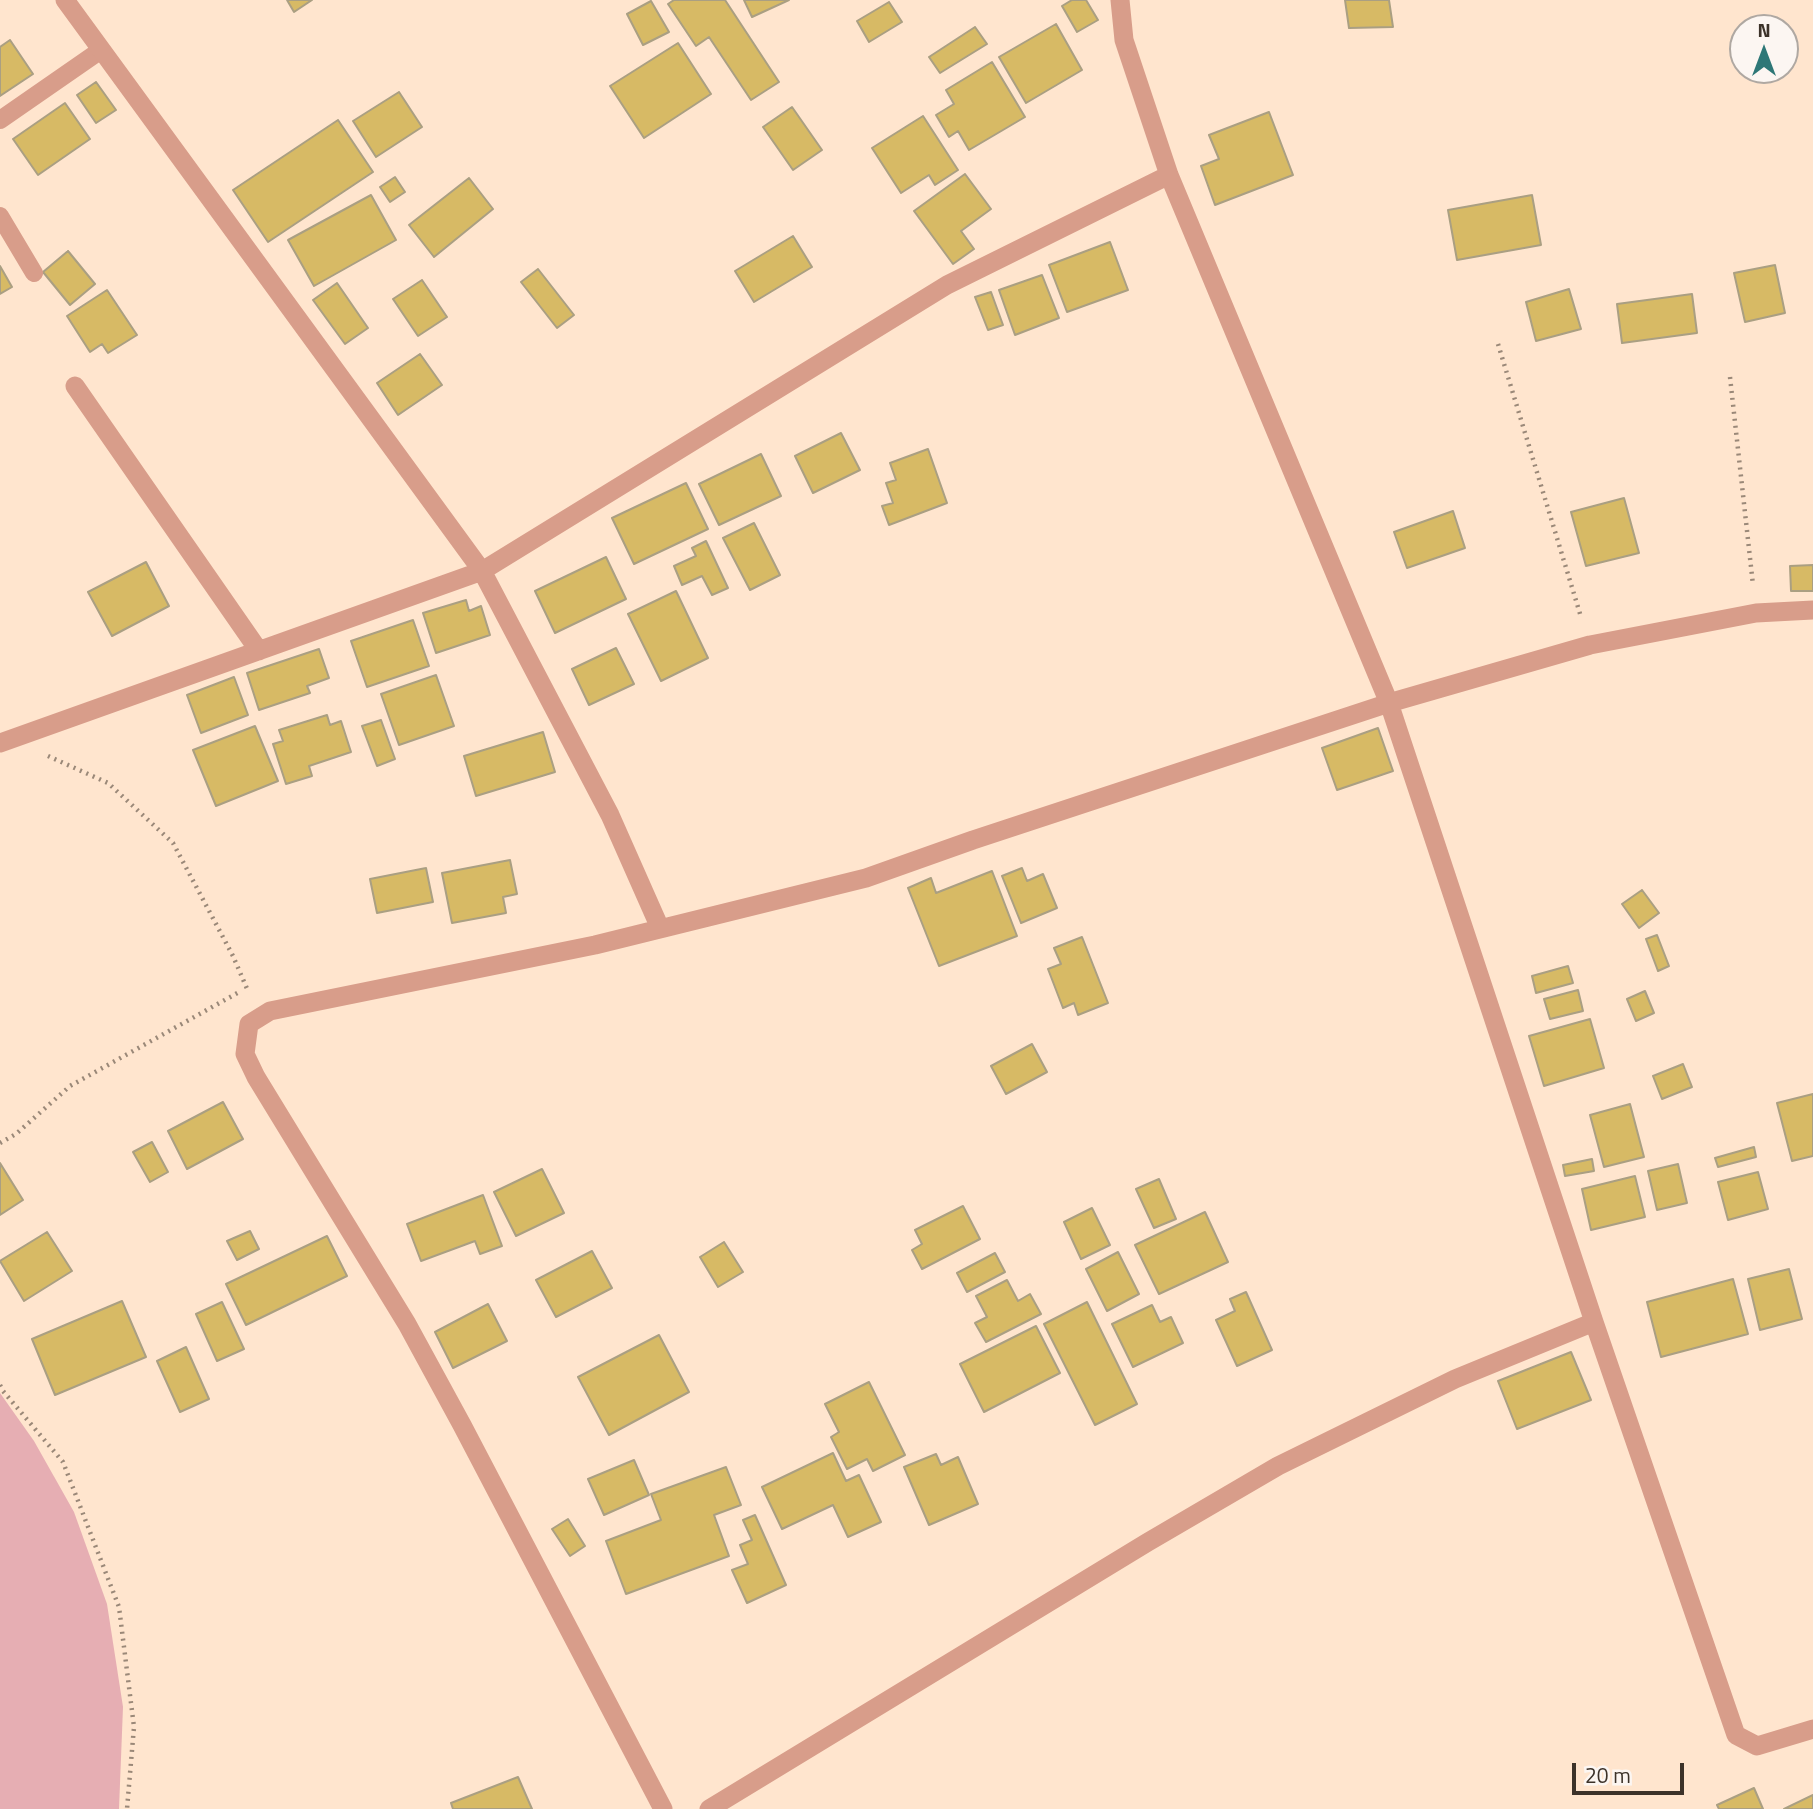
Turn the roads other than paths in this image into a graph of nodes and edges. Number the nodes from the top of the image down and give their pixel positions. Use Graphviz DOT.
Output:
graph roads {
  1 [pos="65,0"];
  2 [pos="1120,0"];
  3 [pos="102,50"];
  4 [pos="0,120"];
  5 [pos="1169,175"];
  6 [pos="0,216"];
  7 [pos="34,273"];
  8 [pos="75,387"];
  9 [pos="482,571"];
  10 [pos="1813,610"];
  11 [pos="259,651"];
  12 [pos="1389,703"];
  13 [pos="0,743"];
  14 [pos="660,928"];
  15 [pos="1594,1322"];
  16 [pos="1813,1729"];
  17 [pos="663,1809"];
  18 [pos="709,1809"];
  1 -- 3 [label="street"];
  2 -- 5 [label="street"];
  3 -- 4 [label="lane"];
  3 -- 9 [label="street"];
  5 -- 9 [label="street"];
  5 -- 12 [label="street"];
  6 -- 7 [label="lane"];
  8 -- 11 [label="street"];
  9 -- 11 [label="street"];
  9 -- 14 [label="street"];
  10 -- 12 [label="street"];
  11 -- 13 [label="street"];
  12 -- 14 [label="street"];
  12 -- 15 [label="street"];
  14 -- 17 [label="street"];
  15 -- 16 [label="street"];
  15 -- 18 [label="street"];
}
